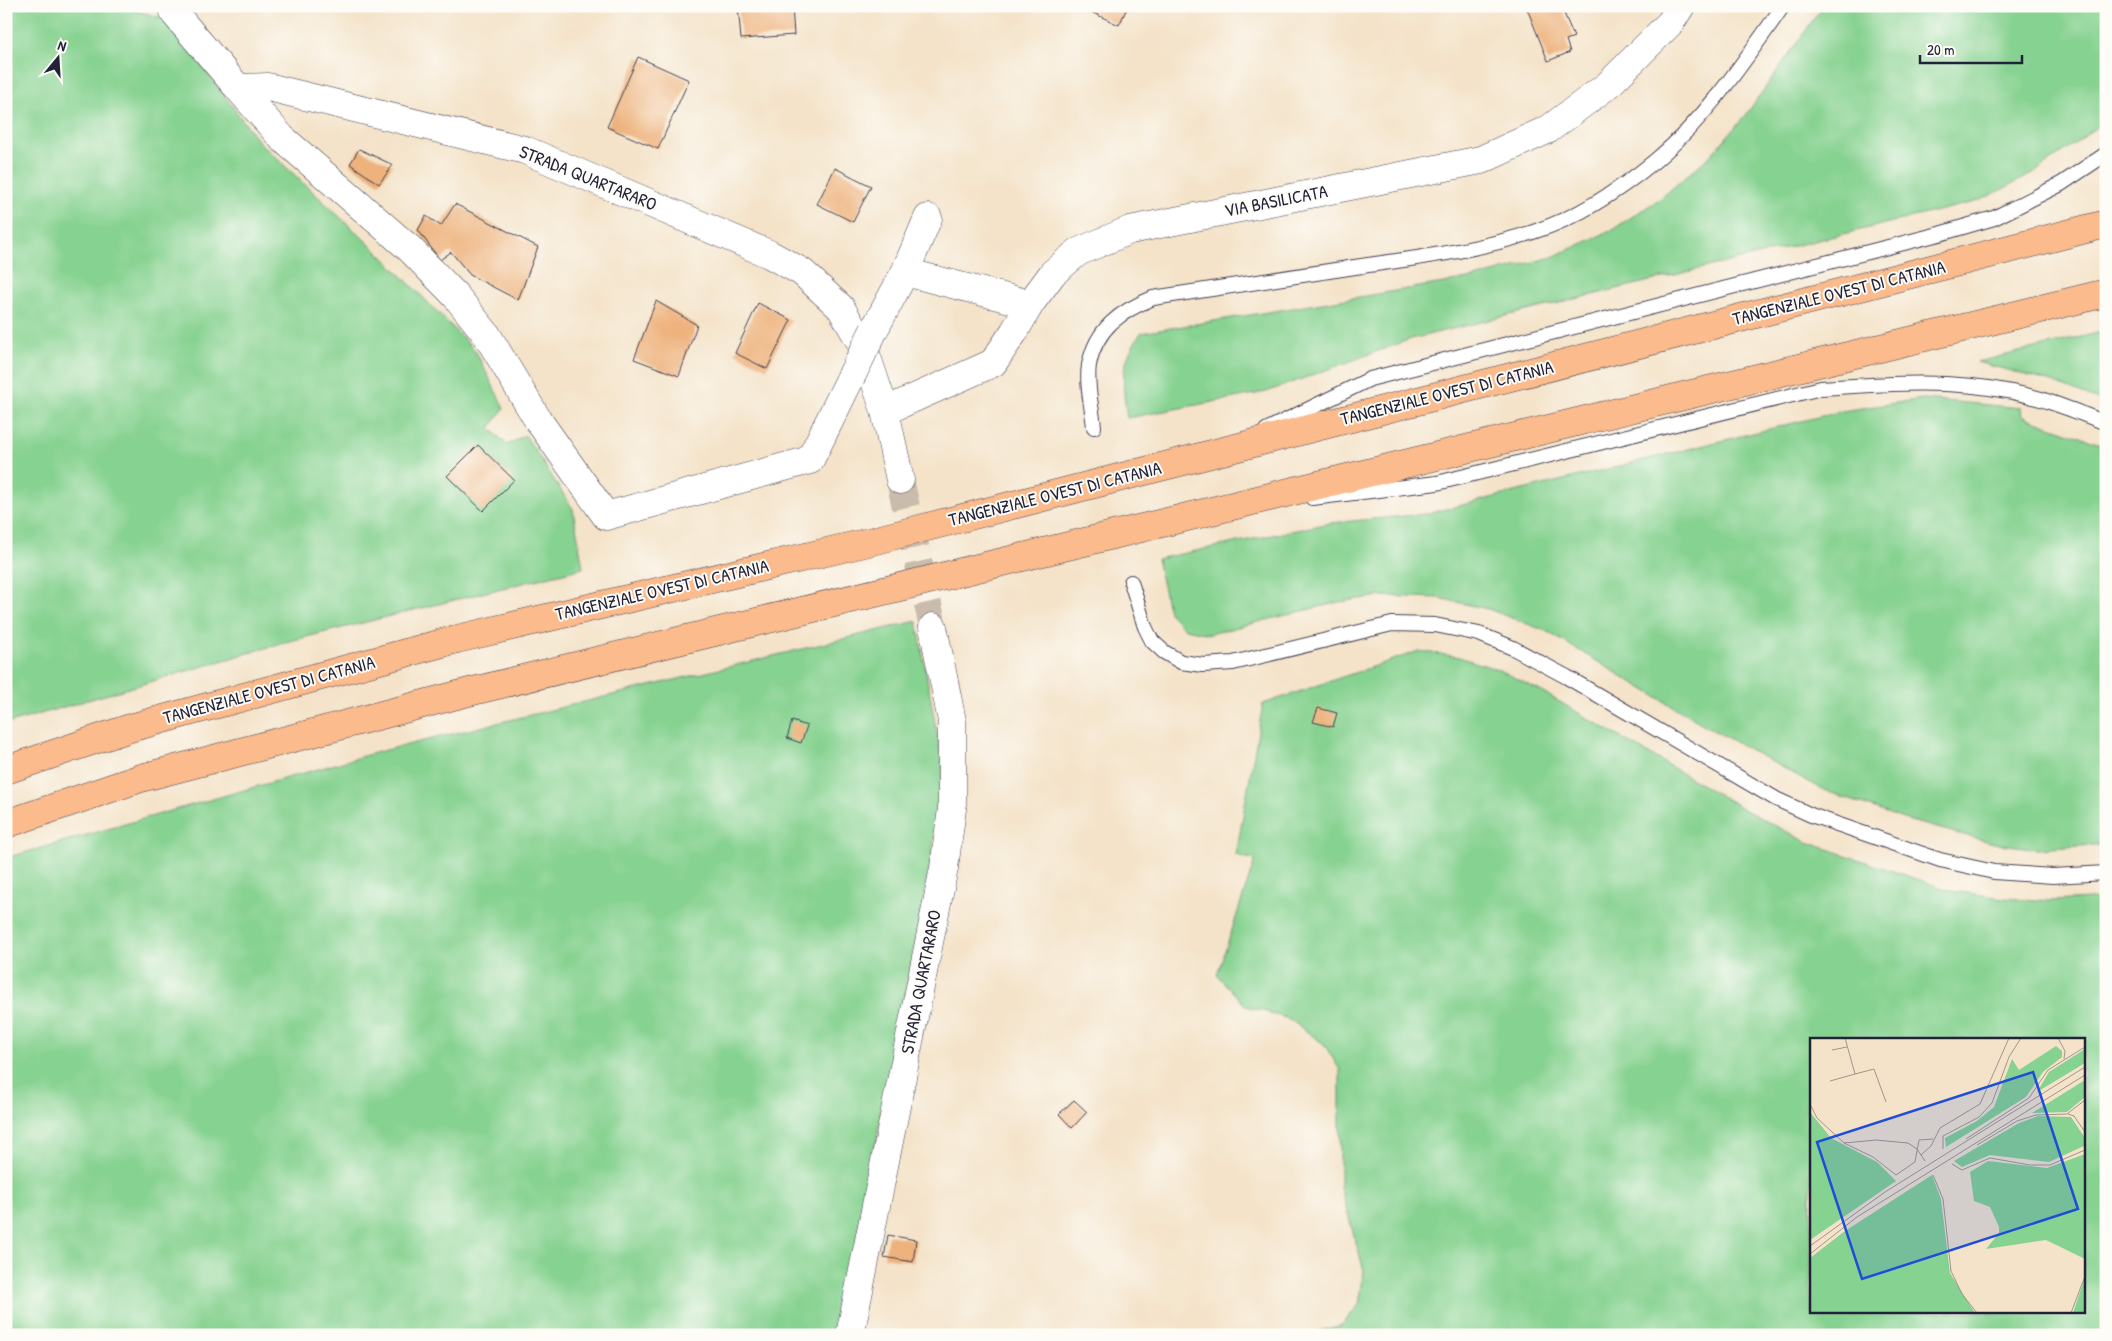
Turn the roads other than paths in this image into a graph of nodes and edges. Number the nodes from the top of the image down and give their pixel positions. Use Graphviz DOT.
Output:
graph roads {
  1 [pos="172,6"];
  2 [pos="1681,6"];
  3 [pos="1783,6"];
  4 [pos="238,88"];
  5 [pos="2106,154"];
  6 [pos="928,218"];
  7 [pos="2106,224"];
  8 [pos="905,272"];
  9 [pos="2106,293"];
  10 [pos="1030,304"];
  11 [pos="885,411"];
  12 [pos="2106,423"];
  13 [pos="1094,427"];
  14 [pos="1222,451"];
  15 [pos="900,480"];
  16 [pos="1219,510"];
  17 [pos="1132,582"];
  18 [pos="933,627"];
  19 [pos="6,770"];
  20 [pos="6,824"];
  21 [pos="2106,873"];
  22 [pos="850,1335"];
  1 -- 4 [label="street"];
  2 -- 10 [label="street, VIA BASILICATA"];
  3 -- 13 [label="lane"];
  4 -- 8 [label="street, bridge"];
  4 -- 11 [label="street, STRADA QUARTARARO"];
  5 -- 14 [label="lane"];
  6 -- 8 [label="street"];
  7 -- 14 [label="highway, TANGENZIALE OVEST DI CATANIA"];
  8 -- 10 [label="street"];
  9 -- 16 [label="highway"];
  10 -- 11 [label="street, VIA BASILICATA"];
  11 -- 15 [label="street, STRADA QUARTARARO"];
  12 -- 16 [label="lane"];
  14 -- 19 [label="highway, TANGENZIALE OVEST DI CATANIA"];
  16 -- 20 [label="highway"];
  17 -- 21 [label="lane"];
  18 -- 22 [label="street, STRADA QUARTARARO"];
}
